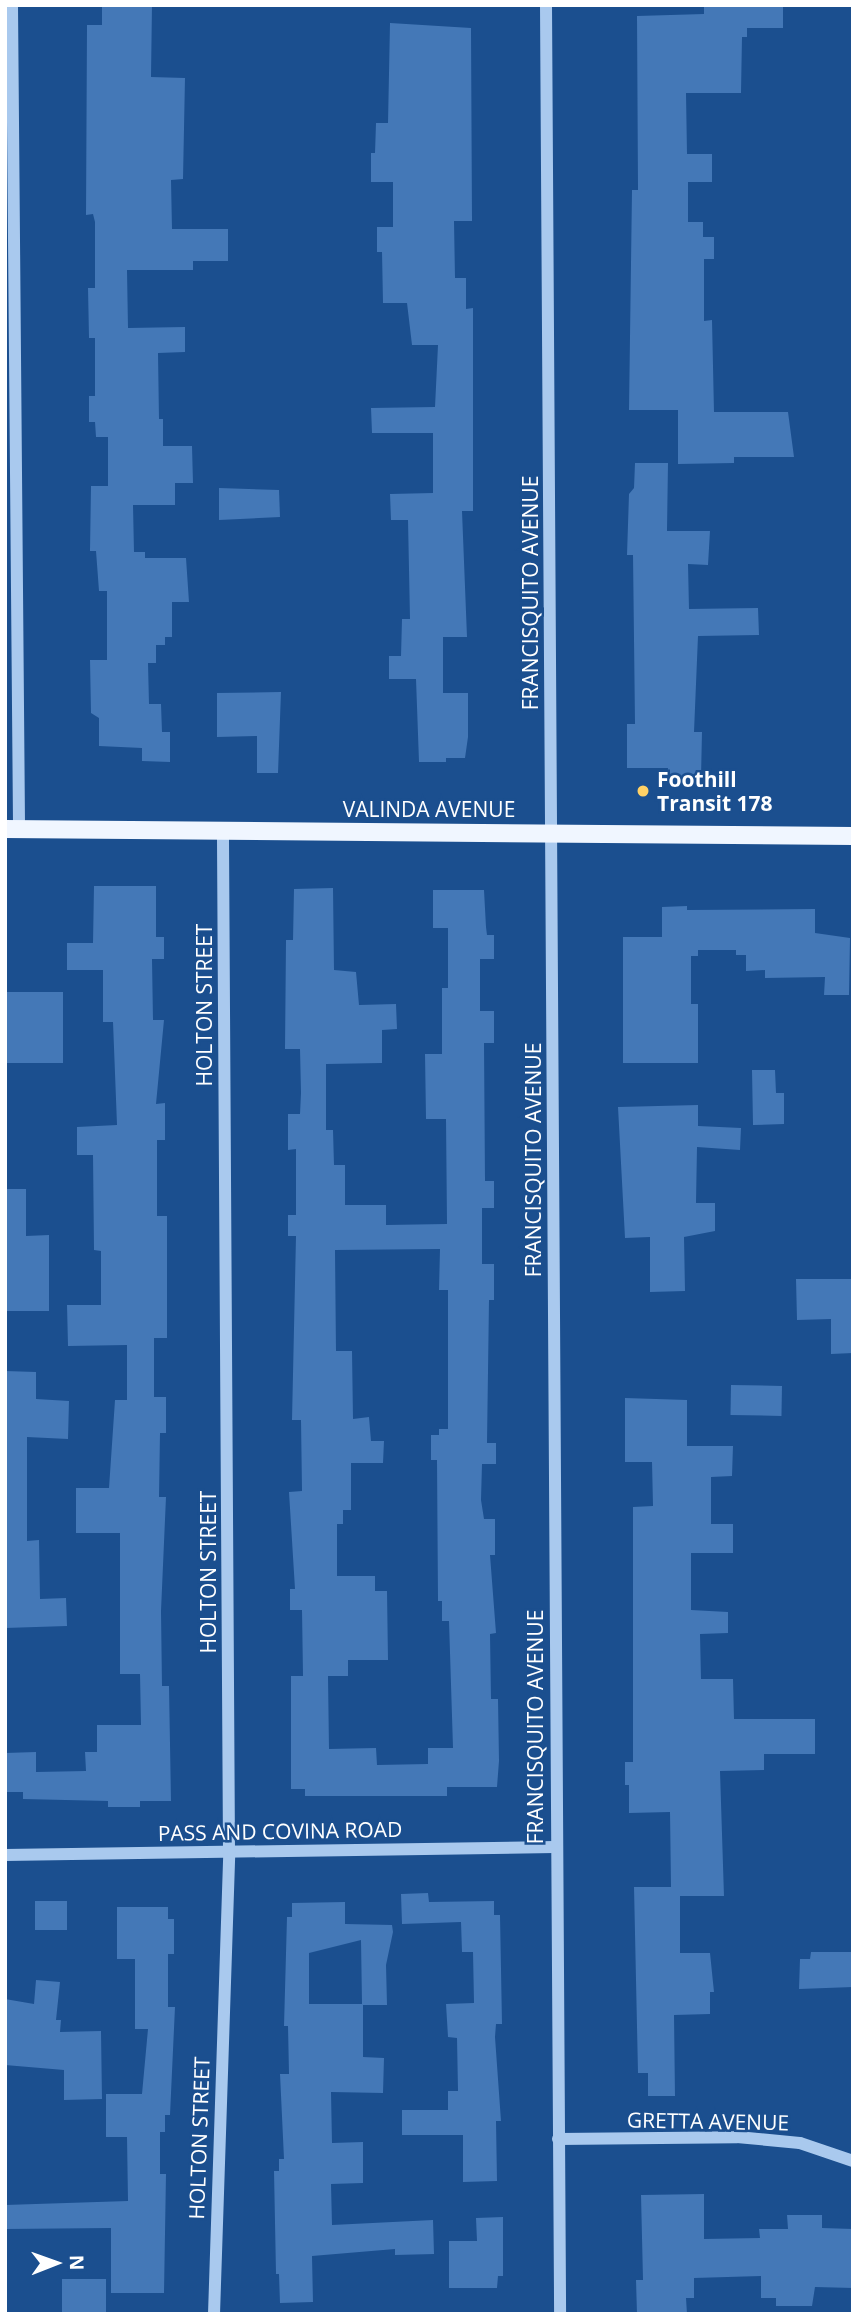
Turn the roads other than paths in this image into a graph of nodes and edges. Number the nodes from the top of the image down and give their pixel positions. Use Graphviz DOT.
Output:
graph roads {
  1 [pos="12,5"];
  2 [pos="546,5"];
  3 [pos="12,829"];
  4 [pos="222,830"];
  5 [pos="551,833"];
  6 [pos="853,836"];
  7 [pos="555,1847"];
  8 [pos="229,1851"];
  9 [pos="5,1854"];
  10 [pos="558,2139"];
  11 [pos="853,2161"];
  12 [pos="214,2314"];
  13 [pos="560,2314"];
  1 -- 3 [label="street"];
  2 -- 5 [label="street, FRANCISQUITO AVENUE"];
  3 -- 4 [label="main road, VALINDA AVENUE"];
  4 -- 5 [label="main road, VALINDA AVENUE"];
  4 -- 8 [label="street, HOLTON STREET"];
  5 -- 6 [label="main road, VALINDA AVENUE"];
  5 -- 7 [label="street, FRANCISQUITO AVENUE"];
  7 -- 8 [label="street, PASS AND COVINA ROAD"];
  7 -- 10 [label="street, FRANCISQUITO AVENUE"];
  8 -- 9 [label="street, PASS AND COVINA ROAD"];
  8 -- 12 [label="street, HOLTON STREET"];
  10 -- 11 [label="street, GRETTA AVENUE"];
  10 -- 13 [label="street, FRANCISQUITO AVENUE"];
}
